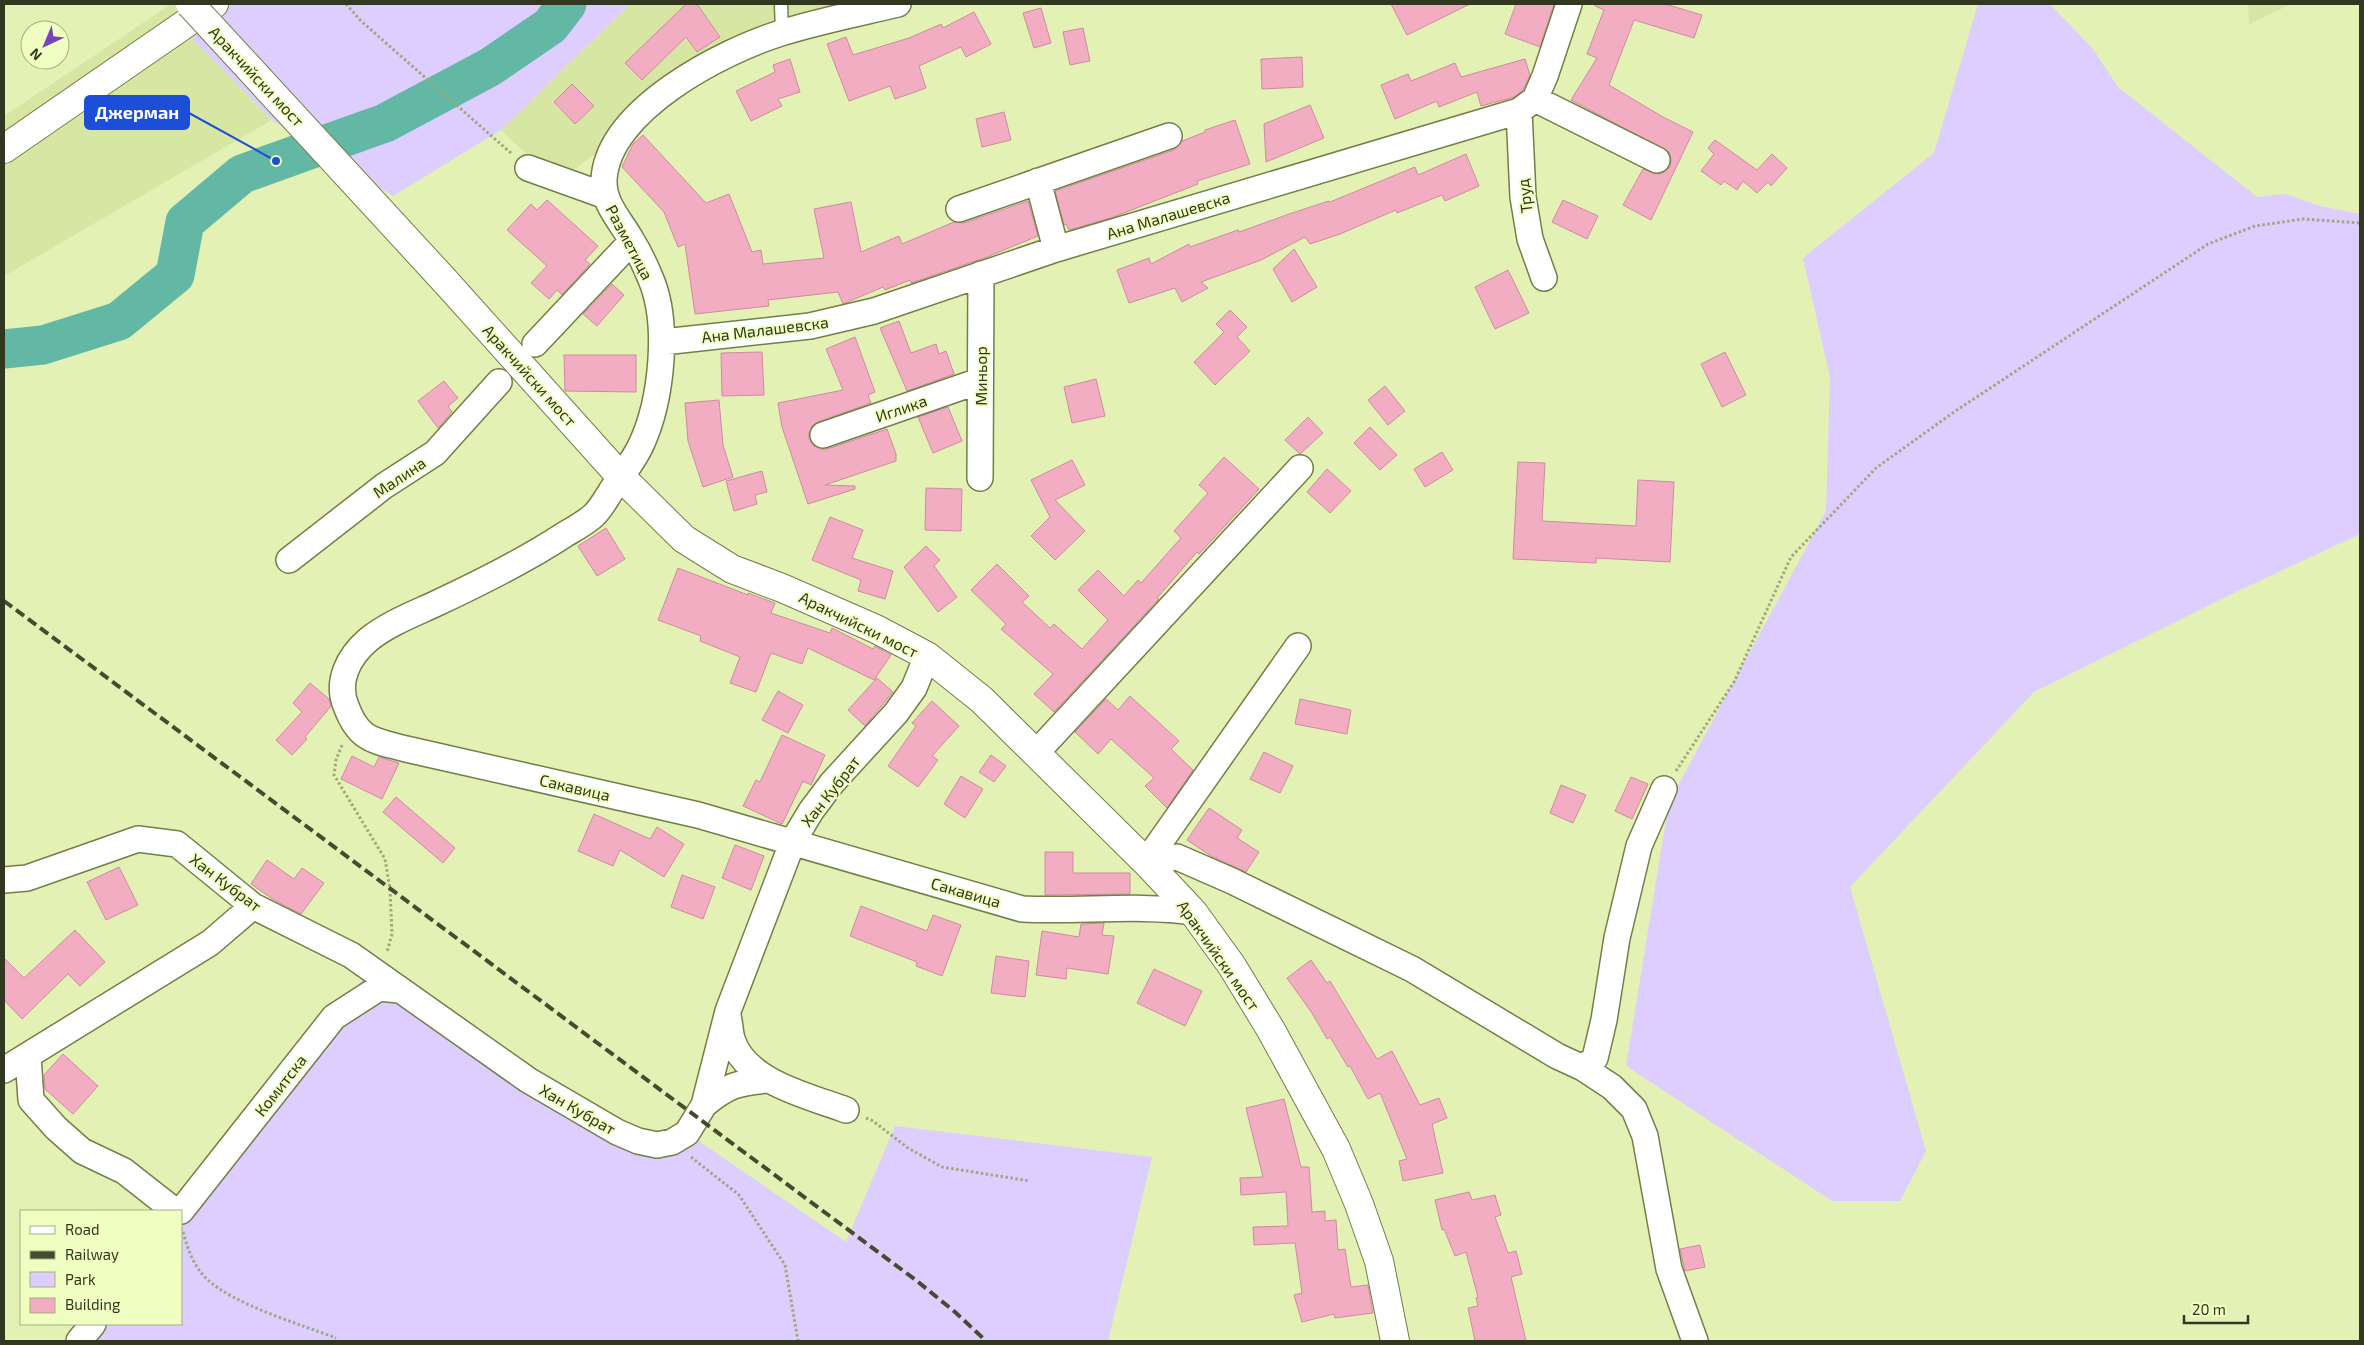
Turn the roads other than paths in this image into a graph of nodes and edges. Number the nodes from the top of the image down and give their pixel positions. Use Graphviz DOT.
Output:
graph roads {
  1 [pos="190,4"];
  2 [pos="214,4"];
  3 [pos="781,4"];
  4 [pos="898,4"];
  5 [pos="1569,4"];
  6 [pos="782,33"];
  7 [pos="1527,105"];
  8 [pos="1169,136"];
  9 [pos="4,150"];
  10 [pos="1657,160"];
  11 [pos="528,168"];
  12 [pos="1038,181"];
  13 [pos="606,196"];
  14 [pos="959,208"];
  15 [pos="632,241"];
  16 [pos="1056,249"];
  17 [pos="981,274"];
  18 [pos="1544,278"];
  19 [pos="663,342"];
  20 [pos="535,344"];
  21 [pos="979,381"];
  22 [pos="499,382"];
  23 [pos="823,435"];
  24 [pos="1300,468"];
  25 [pos="621,476"];
  26 [pos="980,478"];
  27 [pos="289,560"];
  28 [pos="1298,646"];
  29 [pos="926,656"];
  30 [pos="1036,753"];
  31 [pos="1664,789"];
  32 [pos="793,842"];
  33 [pos="1146,862"];
  34 [pos="4,880"];
  35 [pos="254,906"];
  36 [pos="1193,912"];
  37 [pos="390,983"];
  38 [pos="728,1011"];
  39 [pos="28,1056"];
  40 [pos="1583,1068"];
  41 [pos="4,1070"];
  42 [pos="768,1080"];
  43 [pos="704,1105"];
  44 [pos="846,1110"];
  45 [pos="174,1210"];
  46 [pos="182,1210"];
  47 [pos="92,1325"];
  48 [pos="79,1341"];
  49 [pos="1395,1341"];
  50 [pos="1695,1341"];
  1 -- 25 [label="main road, Аракчийски мост, bridge"];
  2 -- 9 [label="main road"];
  3 -- 6 [label="lane"];
  4 -- 6 [label="street, Разметица"];
  5 -- 7 [label="street, Труд"];
  6 -- 13 [label="street, Разметица"];
  7 -- 10 [label="street"];
  7 -- 16 [label="street, Ана Малашевска"];
  7 -- 18 [label="street, Труд"];
  8 -- 12 [label="street"];
  11 -- 13 [label="street"];
  12 -- 14 [label="street"];
  12 -- 16 [label="street"];
  13 -- 15 [label="street, Разметица"];
  15 -- 19 [label="street, Разметица"];
  15 -- 20 [label="street"];
  16 -- 17 [label="street, Ана Малашевска"];
  17 -- 19 [label="street, Ана Малашевска"];
  17 -- 21 [label="street, Миньор"];
  19 -- 25 [label="street, Разметица"];
  21 -- 23 [label="street, Иглика"];
  21 -- 26 [label="street, Миньор"];
  22 -- 27 [label="street, Малина"];
  24 -- 30 [label="street"];
  25 -- 29 [label="main road, Аракчийски мост"];
  25 -- 32 [label="street, Сакавица"];
  28 -- 33 [label="street"];
  29 -- 30 [label="main road, Аракчийски мост"];
  29 -- 32 [label="street, Хан Кубрат"];
  30 -- 33 [label="main road, Аракчийски мост"];
  31 -- 40 [label="street"];
  32 -- 36 [label="street, Сакавица"];
  32 -- 38 [label="street, Хан Кубрат"];
  33 -- 36 [label="main road, Аракчийски мост"];
  33 -- 40 [label="street"];
  34 -- 35 [label="street, Хан Кубрат"];
  35 -- 37 [label="street, Хан Кубрат"];
  35 -- 39 [label="street"];
  36 -- 49 [label="main road, Аракчийски мост"];
  37 -- 43 [label="street, Хан Кубрат"];
  37 -- 46 [label="street, Комитска"];
  38 -- 42 [label="street"];
  38 -- 43 [label="street, Хан Кубрат"];
  39 -- 41 [label="street"];
  39 -- 45 [label="street"];
  40 -- 50 [label="street"];
  42 -- 43 [label="street"];
  42 -- 44 [label="street"];
  47 -- 48 [label="street"];
}
